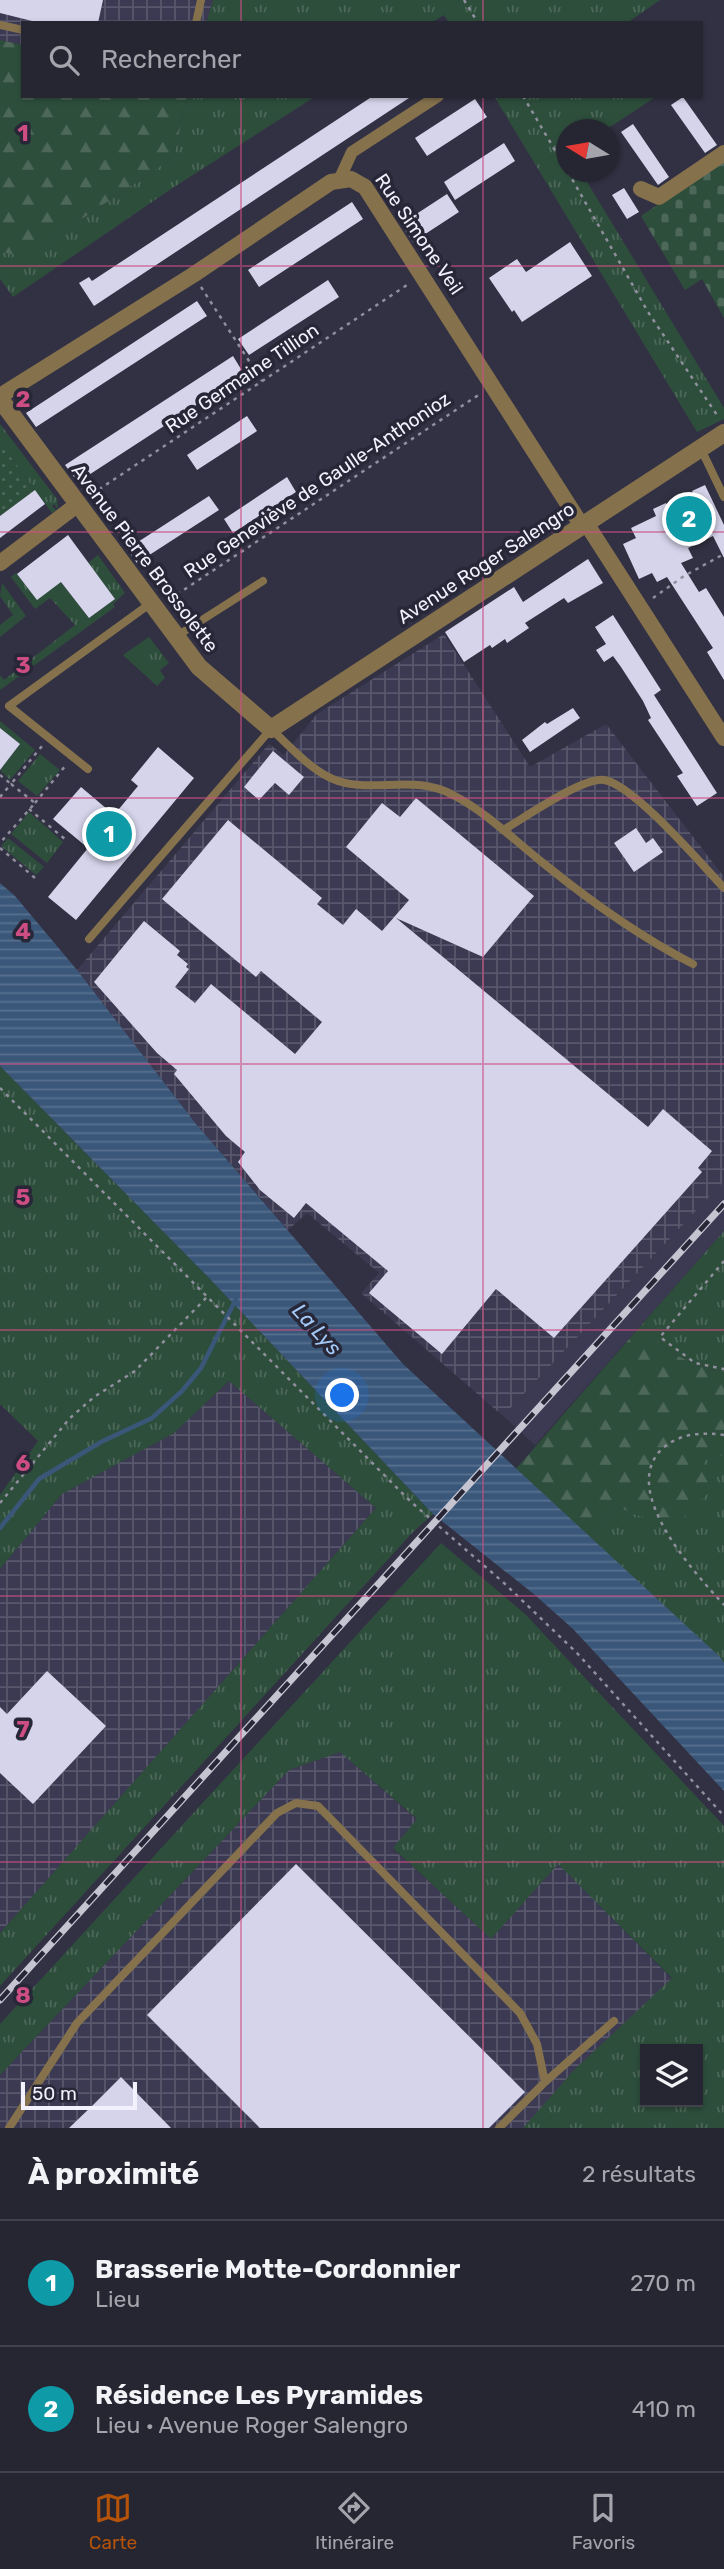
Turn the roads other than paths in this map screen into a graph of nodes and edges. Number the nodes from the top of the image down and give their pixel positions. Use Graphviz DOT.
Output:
graph roads {
  1 [pos="201,0"];
  2 [pos="196,21"];
  3 [pos="0,25"];
  4 [pos="21,30"];
  5 [pos="435,98"];
  6 [pos="724,153"];
  7 [pos="340,178"];
  8 [pos="641,189"];
  9 [pos="0,398"];
  10 [pos="723,433"];
  11 [pos="701,448"];
  12 [pos="724,497"];
  13 [pos="78,504"];
  14 [pos="584,525"];
  15 [pos="0,564"];
  16 [pos="262,581"];
  17 [pos="154,606"];
  18 [pos="177,636"];
  19 [pos="271,729"];
  20 [pos="724,738"];
  21 [pos="88,769"];
  22 [pos="503,830"];
  23 [pos="724,888"];
  24 [pos="89,939"];
  25 [pos="693,964"];
  26 [pos="614,2021"];
  27 [pos="545,2082"];
  28 [pos="9,2128"];
  29 [pos="499,2128"];
  1 -- 2 [label="lane"];
  3 -- 4 [label="lane"];
  5 -- 7 [label="street"];
  6 -- 8 [label="street"];
  7 -- 9 [label="street"];
  7 -- 14 [label="street, Rue Simone Veil"];
  9 -- 13 [label="street, Avenue Pierre Brossolette"];
  10 -- 11 [label="street, Avenue Roger Salengro"];
  11 -- 12 [label="lane"];
  11 -- 14 [label="street, Avenue Roger Salengro"];
  13 -- 15 [label="street"];
  13 -- 17 [label="street, Avenue Pierre Brossolette"];
  14 -- 19 [label="street, Avenue Roger Salengro"];
  14 -- 20 [label="street, Rue Simone Veil"];
  16 -- 18 [label="lane"];
  17 -- 18 [label="street, Avenue Pierre Brossolette"];
  17 -- 21 [label="lane"];
  18 -- 19 [label="street, Avenue Pierre Brossolette"];
  19 -- 22 [label="lane"];
  19 -- 24 [label="lane"];
  22 -- 23 [label="lane"];
  22 -- 25 [label="lane"];
  26 -- 27 [label="lane"];
  27 -- 28 [label="lane"];
  27 -- 29 [label="lane"];
}
